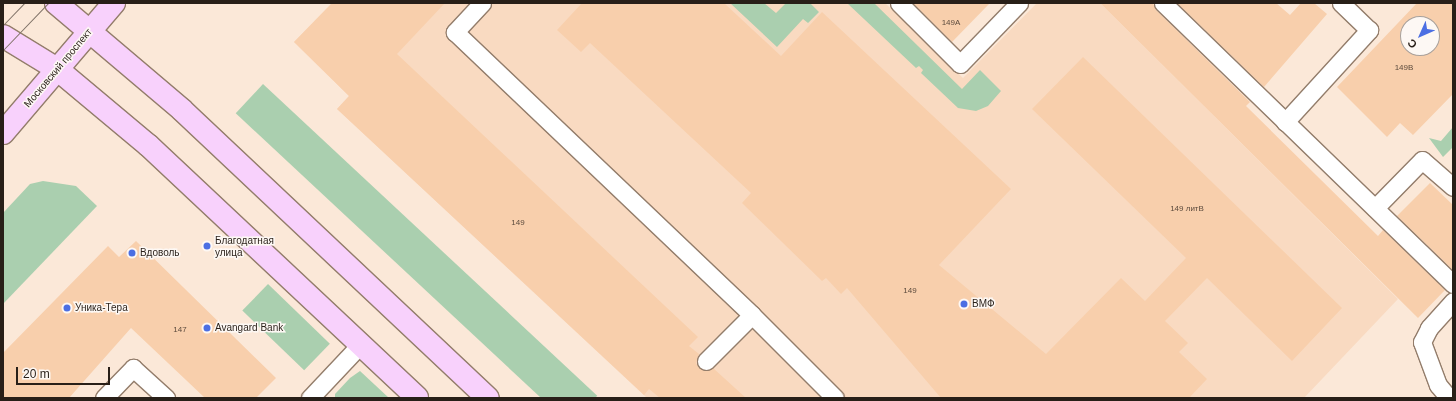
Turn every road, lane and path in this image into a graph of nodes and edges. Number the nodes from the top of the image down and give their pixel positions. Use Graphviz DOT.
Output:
graph roads {
  1 [pos="56,3"];
  2 [pos="114,3"];
  3 [pos="482,3"];
  4 [pos="899,3"];
  5 [pos="1019,3"];
  6 [pos="1163,3"];
  7 [pos="1341,3"];
  8 [pos="88,32"];
  9 [pos="3,36"];
  10 [pos="57,69"];
  11 [pos="1285,122"];
  12 [pos="3,133"];
  13 [pos="1453,187"];
  14 [pos="1375,208"];
  15 [pos="1453,284"];
  16 [pos="1453,301"];
  17 [pos="752,315"];
  18 [pos="360,345"];
  19 [pos="706,361"];
  20 [pos="104,398"];
  21 [pos="166,398"];
  22 [pos="310,398"];
  23 [pos="417,398"];
  24 [pos="488,398"];
  25 [pos="836,398"];
  26 [pos="1449,398"];
  1 -- 8 [label="main road"];
  2 -- 8 [label="main road, Московский проспект"];
  3 -- 17 [label="lane"];
  4 -- 5 [label="lane"];
  6 -- 11 [label="lane"];
  7 -- 11 [label="lane"];
  8 -- 10 [label="main road, Московский проспект"];
  8 -- 24 [label="main road"];
  9 -- 10 [label="main road"];
  10 -- 12 [label="main road, Московский проспект"];
  10 -- 18 [label="main road"];
  11 -- 14 [label="lane"];
  13 -- 14 [label="lane"];
  14 -- 15 [label="lane"];
  16 -- 26 [label="lane"];
  17 -- 19 [label="lane"];
  17 -- 25 [label="lane"];
  18 -- 22 [label="lane"];
  18 -- 23 [label="main road"];
  20 -- 21 [label="lane"];
}
